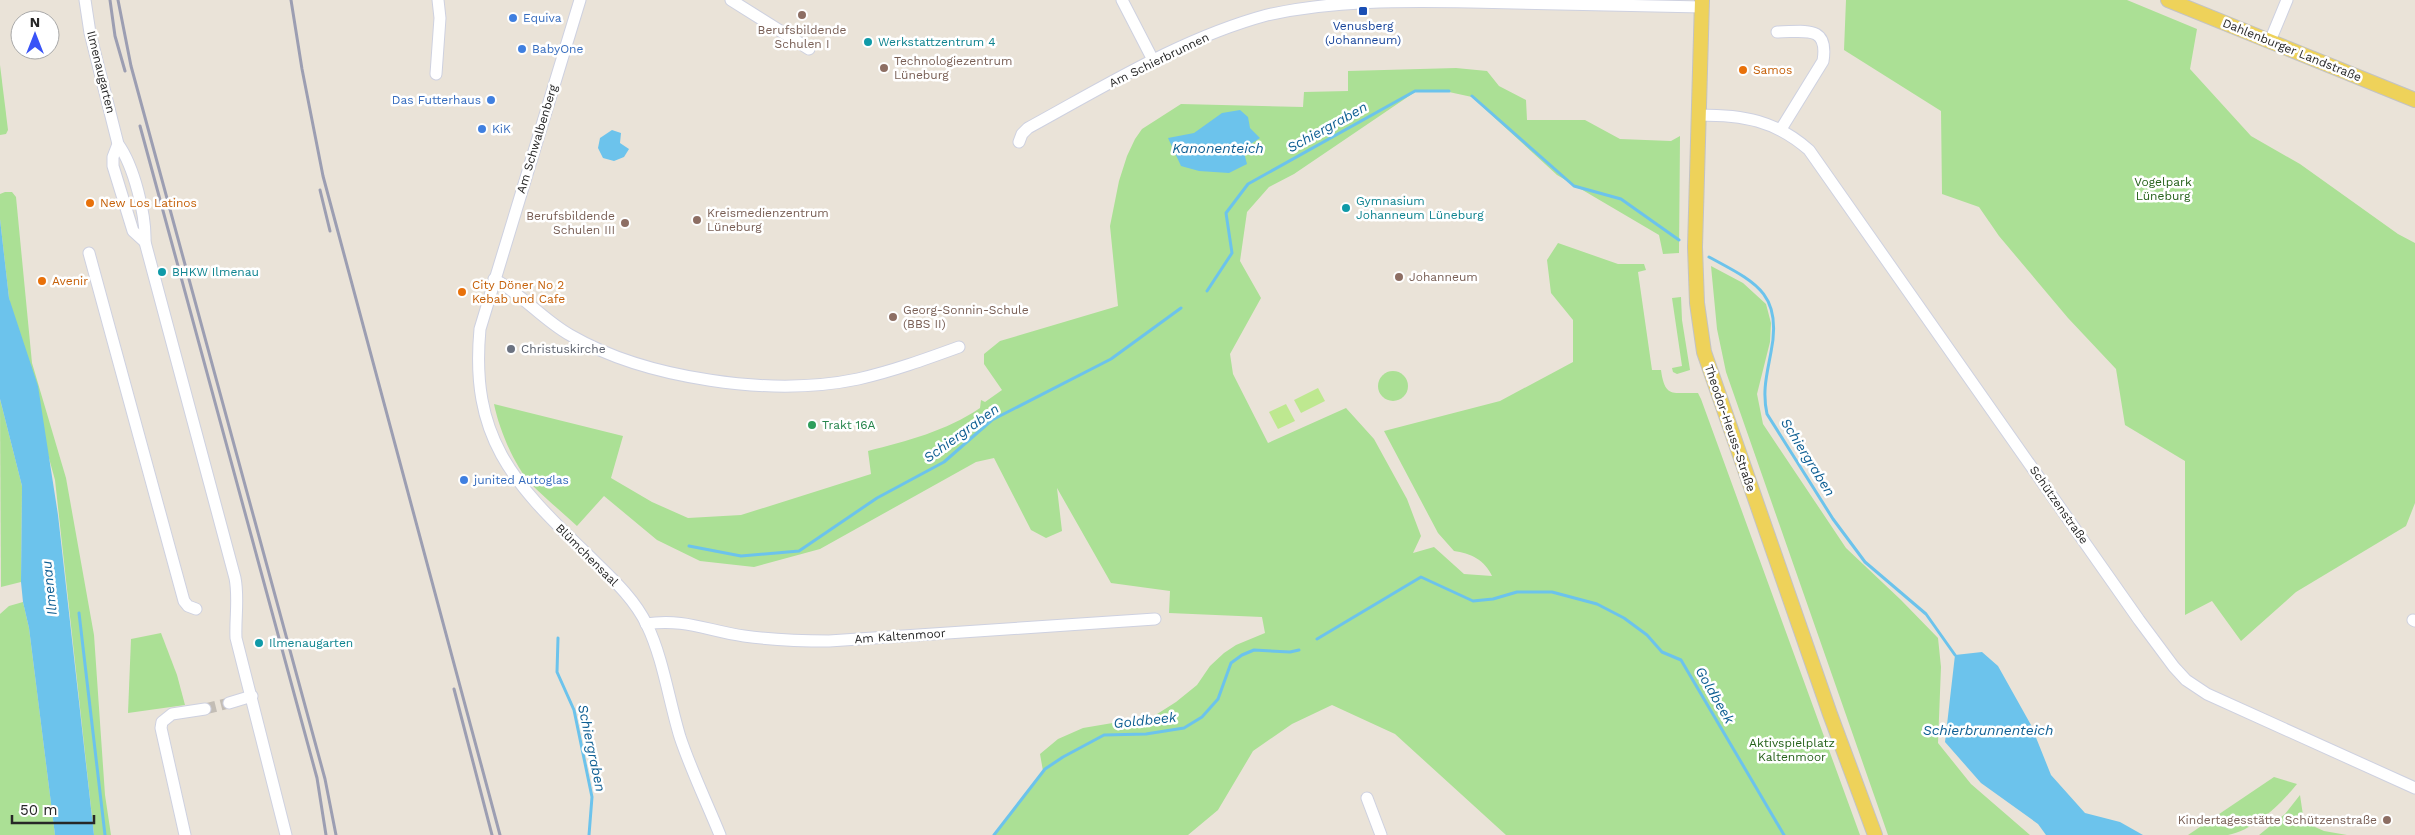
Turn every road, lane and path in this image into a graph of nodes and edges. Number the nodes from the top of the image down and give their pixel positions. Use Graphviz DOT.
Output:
graph roads {
  1 [pos="85,0"];
  2 [pos="438,0"];
  3 [pos="580,0"];
  4 [pos="731,0"];
  5 [pos="1122,0"];
  6 [pos="1406,0"];
  7 [pos="2168,0"];
  8 [pos="2287,0"];
  9 [pos="1702,4"];
  10 [pos="1777,32"];
  11 [pos="2270,41"];
  12 [pos="809,49"];
  13 [pos="1153,60"];
  14 [pos="436,74"];
  15 [pos="2415,100"];
  16 [pos="1698,115"];
  17 [pos="1781,129"];
  18 [pos="1020,142"];
  19 [pos="118,144"];
  20 [pos="145,242"];
  21 [pos="89,253"];
  22 [pos="494,279"];
  23 [pos="959,347"];
  24 [pos="196,609"];
  25 [pos="1155,619"];
  26 [pos="646,624"];
  27 [pos="252,696"];
  28 [pos="229,703"];
  29 [pos="205,709"];
  30 [pos="2415,788"];
  31 [pos="1367,798"];
  32 [pos="185,835"];
  33 [pos="286,835"];
  34 [pos="720,835"];
  35 [pos="1381,835"];
  36 [pos="1875,835"];
  1 -- 19 [label="street, Ilmenaugarten"];
  2 -- 14 [label="street"];
  3 -- 22 [label="street, Am Schwalbenberg"];
  4 -- 12 [label="street"];
  5 -- 13 [label="street"];
  6 -- 9 [label="street, Am Schierbrunnen"];
  6 -- 13 [label="street, Am Schierbrunnen"];
  7 -- 11 [label="main road, Dahlenburger Landstraße"];
  8 -- 11 [label="street"];
  9 -- 16 [label="main road, Theodor-Heuss-Straße"];
  10 -- 17 [label="street"];
  11 -- 15 [label="main road, Dahlenburger Landstraße"];
  13 -- 18 [label="street, Am Schierbrunnen"];
  16 -- 17 [label="street, Schützenstraße"];
  16 -- 36 [label="main road, Theodor-Heuss-Straße"];
  17 -- 30 [label="street, Schützenstraße"];
  19 -- 20 [label="street, Ilmenaugarten"];
  19 -- 20 [label="street, Ilmenaugarten"];
  20 -- 27 [label="street, Ilmenaugarten"];
  21 -- 24 [label="street"];
  22 -- 23 [label="street"];
  22 -- 26 [label="street, Blümchensaal"];
  25 -- 26 [label="street, Am Kaltenmoor"];
  26 -- 34 [label="street, Blümchensaal"];
  27 -- 28 [label="street"];
  27 -- 33 [label="street, Ilmenaugarten"];
  29 -- 32 [label="street"];
  31 -- 35 [label="street"];
}
